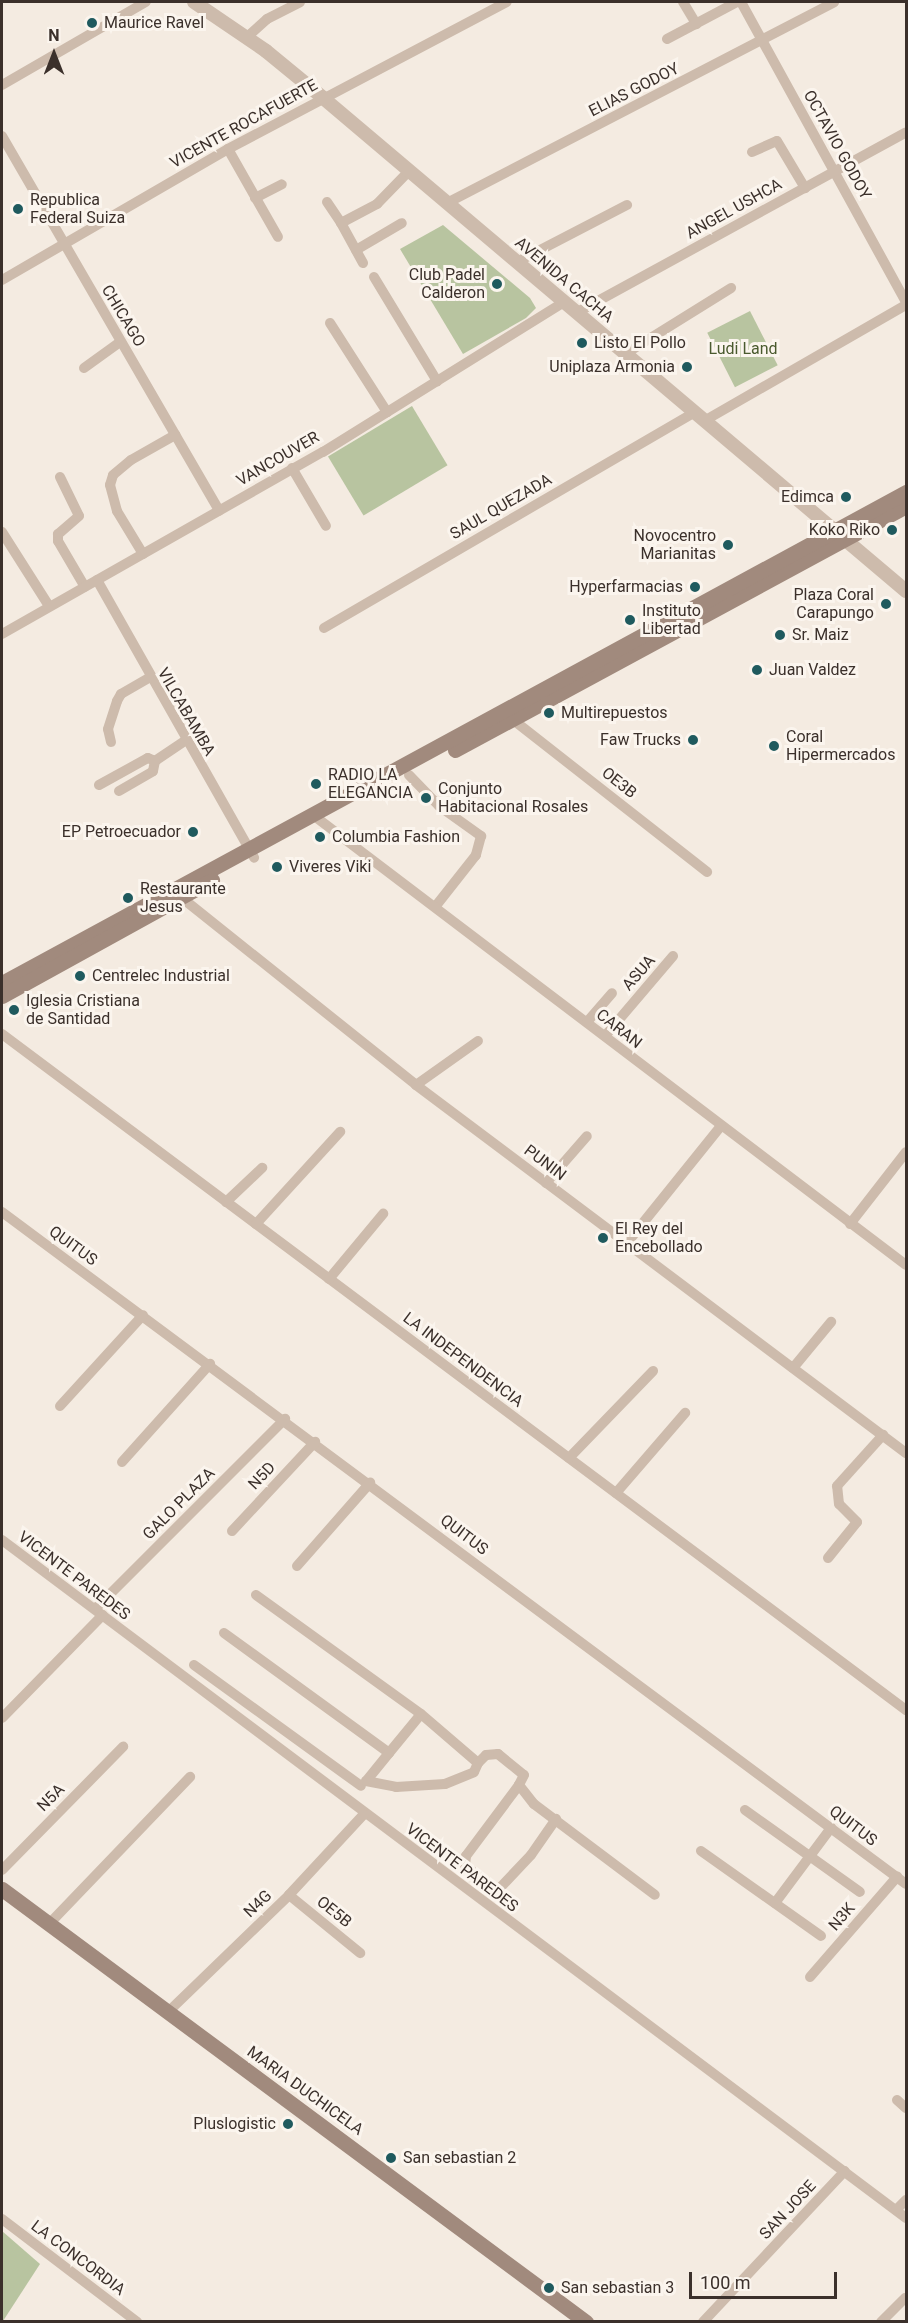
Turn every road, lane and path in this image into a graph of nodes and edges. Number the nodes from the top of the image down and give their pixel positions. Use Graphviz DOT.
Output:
graph roads {
  1 [pos="146,2"];
  2 [pos="194,2"];
  3 [pos="300,2"];
  4 [pos="507,2"];
  5 [pos="683,2"];
  6 [pos="739,2"];
  7 [pos="834,2"];
  8 [pos="696,24"];
  9 [pos="246,38"];
  10 [pos="667,39"];
  11 [pos="762,41"];
  12 [pos="2,85"];
  13 [pos="322,97"];
  14 [pos="906,132"];
  15 [pos="2,136"];
  16 [pos="228,149"];
  17 [pos="752,152"];
  18 [pos="409,171"];
  19 [pos="834,172"];
  20 [pos="282,184"];
  21 [pos="805,188"];
  22 [pos="255,198"];
  23 [pos="327,202"];
  24 [pos="447,203"];
  25 [pos="627,205"];
  26 [pos="341,223"];
  27 [pos="402,223"];
  28 [pos="278,237"];
  29 [pos="63,244"];
  30 [pos="356,250"];
  31 [pos="517,262"];
  32 [pos="363,263"];
  33 [pos="374,277"];
  34 [pos="2,280"];
  35 [pos="732,288"];
  36 [pos="564,303"];
  37 [pos="906,303"];
  38 [pos="576,313"];
  39 [pos="330,322"];
  40 [pos="120,342"];
  41 [pos="624,354"];
  42 [pos="84,368"];
  43 [pos="437,381"];
  44 [pos="387,412"];
  45 [pos="699,417"];
  46 [pos="175,435"];
  47 [pos="292,468"];
  48 [pos="60,477"];
  49 [pos="906,492"];
  50 [pos="906,506"];
  51 [pos="219,511"];
  52 [pos="326,526"];
  53 [pos="2,532"];
  54 [pos="840,535"];
  55 [pos="143,554"];
  56 [pos="97,580"];
  57 [pos="86,587"];
  58 [pos="906,591"];
  59 [pos="48,606"];
  60 [pos="324,628"];
  61 [pos="2,634"];
  62 [pos="149,678"];
  63 [pos="512,719"];
  64 [pos="185,741"];
  65 [pos="111,742"];
  66 [pos="155,761"];
  67 [pos="409,775"];
  68 [pos="99,785"];
  69 [pos="119,791"];
  70 [pos="316,819"];
  71 [pos="252,854"];
  72 [pos="707,872"];
  73 [pos="177,893"];
  74 [pos="435,907"];
  75 [pos="673,956"];
  76 [pos="2,983"];
  77 [pos="612,993"];
  78 [pos="2,996"];
  79 [pos="587,1022"];
  80 [pos="2,1034"];
  81 [pos="605,1036"];
  82 [pos="478,1041"];
  83 [pos="416,1085"];
  84 [pos="721,1126"];
  85 [pos="340,1132"];
  86 [pos="587,1136"];
  87 [pos="906,1152"];
  88 [pos="262,1168"];
  89 [pos="546,1183"];
  90 [pos="226,1202"];
  91 [pos="2,1212"];
  92 [pos="383,1214"];
  93 [pos="256,1224"];
  94 [pos="850,1224"];
  95 [pos="627,1244"];
  96 [pos="906,1265"];
  97 [pos="329,1279"];
  98 [pos="143,1315"];
  99 [pos="831,1322"];
  100 [pos="210,1364"];
  101 [pos="793,1368"];
  102 [pos="653,1371"];
  103 [pos="60,1406"];
  104 [pos="685,1413"];
  105 [pos="285,1419"];
  106 [pos="883,1435"];
  107 [pos="315,1442"];
  108 [pos="906,1453"];
  109 [pos="569,1458"];
  110 [pos="122,1462"];
  111 [pos="370,1483"];
  112 [pos="616,1493"];
  113 [pos="232,1530"];
  114 [pos="2,1540"];
  115 [pos="828,1558"];
  116 [pos="297,1566"];
  117 [pos="256,1595"];
  118 [pos="99,1612"];
  119 [pos="224,1633"];
  120 [pos="194,1665"];
  121 [pos="906,1710"];
  122 [pos="421,1714"];
  123 [pos="2,1718"];
  124 [pos="123,1747"];
  125 [pos="389,1753"];
  126 [pos="478,1763"];
  127 [pos="190,1777"];
  128 [pos="363,1784"];
  129 [pos="519,1785"];
  130 [pos="348,1802"];
  131 [pos="745,1810"];
  132 [pos="364,1814"];
  133 [pos="556,1819"];
  134 [pos="831,1828"];
  135 [pos="701,1851"];
  136 [pos="810,1856"];
  137 [pos="2,1870"];
  138 [pos="897,1877"];
  139 [pos="906,1884"];
  140 [pos="2,1889"];
  141 [pos="860,1892"];
  142 [pos="655,1894"];
  143 [pos="289,1895"];
  144 [pos="775,1903"];
  145 [pos="48,1924"];
  146 [pos="821,1936"];
  147 [pos="360,1953"];
  148 [pos="810,1977"];
  149 [pos="168,2012"];
  150 [pos="897,2100"];
  151 [pos="906,2108"];
  152 [pos="845,2171"];
  153 [pos="906,2200"];
  154 [pos="896,2210"];
  155 [pos="906,2218"];
  156 [pos="2,2220"];
  157 [pos="904,2298"];
  158 [pos="137,2322"];
  159 [pos="586,2322"];
  160 [pos="703,2322"];
  161 [pos="881,2322"];
  1 -- 12 [label="street"];
  2 -- 9 [label="street, AVENIDA CACHA"];
  3 -- 9 [label="street"];
  4 -- 13 [label="street, VICENTE ROCAFUERTE"];
  5 -- 8 [label="street"];
  6 -- 8 [label="street"];
  6 -- 11 [label="street, OCTAVIO GODOY"];
  7 -- 11 [label="street, ELIAS GODOY"];
  8 -- 10 [label="street"];
  9 -- 13 [label="street, AVENIDA CACHA"];
  11 -- 19 [label="street, OCTAVIO GODOY"];
  11 -- 24 [label="street, ELIAS GODOY"];
  13 -- 16 [label="street, VICENTE ROCAFUERTE"];
  13 -- 18 [label="street, AVENIDA CACHA"];
  14 -- 19 [label="street, ANGEL USHCA"];
  15 -- 29 [label="street, CHICAGO"];
  16 -- 22 [label="street"];
  16 -- 29 [label="street, VICENTE ROCAFUERTE"];
  17 -- 21 [label="street"];
  18 -- 24 [label="street, AVENIDA CACHA"];
  18 -- 26 [label="street"];
  19 -- 21 [label="street, ANGEL USHCA"];
  19 -- 37 [label="street, OCTAVIO GODOY"];
  20 -- 22 [label="street"];
  21 -- 38 [label="street, ANGEL USHCA"];
  22 -- 28 [label="street"];
  23 -- 26 [label="street"];
  24 -- 31 [label="street, AVENIDA CACHA"];
  25 -- 31 [label="street"];
  26 -- 30 [label="street"];
  27 -- 30 [label="street"];
  29 -- 34 [label="street, VICENTE ROCAFUERTE"];
  29 -- 40 [label="street, CHICAGO"];
  30 -- 32 [label="street"];
  31 -- 36 [label="street, AVENIDA CACHA"];
  33 -- 43 [label="street"];
  35 -- 41 [label="street"];
  36 -- 38 [label="street, AVENIDA CACHA"];
  36 -- 43 [label="street, VANCOUVER"];
  37 -- 45 [label="street, SAUL QUEZADA"];
  38 -- 41 [label="street, AVENIDA CACHA"];
  39 -- 44 [label="street"];
  40 -- 42 [label="street"];
  40 -- 46 [label="street, CHICAGO"];
  41 -- 45 [label="street, AVENIDA CACHA"];
  43 -- 44 [label="street, VANCOUVER"];
  44 -- 47 [label="street, VANCOUVER"];
  45 -- 54 [label="street, AVENIDA CACHA"];
  45 -- 60 [label="street, SAUL QUEZADA"];
  46 -- 51 [label="street, CHICAGO"];
  46 -- 55 [label="street"];
  47 -- 51 [label="street, VANCOUVER"];
  47 -- 52 [label="street"];
  48 -- 57 [label="street"];
  49 -- 54 [label="main road"];
  50 -- 54 [label="main road"];
  51 -- 55 [label="street, VANCOUVER"];
  53 -- 59 [label="street"];
  54 -- 58 [label="street, AVENIDA CACHA"];
  54 -- 63 [label="main road"];
  54 -- 70 [label="main road"];
  55 -- 56 [label="street, VANCOUVER"];
  56 -- 57 [label="street, VANCOUVER"];
  56 -- 62 [label="street, VILCABAMBA"];
  57 -- 59 [label="street, VANCOUVER"];
  59 -- 61 [label="street, VANCOUVER"];
  62 -- 64 [label="street, VILCABAMBA"];
  62 -- 65 [label="street"];
  63 -- 67 [label="main road"];
  63 -- 72 [label="street, OE3B"];
  64 -- 66 [label="street"];
  64 -- 71 [label="street, VILCABAMBA"];
  66 -- 68 [label="street"];
  66 -- 69 [label="street"];
  67 -- 70 [label="main road"];
  67 -- 74 [label="street"];
  70 -- 71 [label="main road"];
  70 -- 74 [label="street, CARAN"];
  71 -- 73 [label="main road"];
  73 -- 76 [label="main road"];
  73 -- 78 [label="main road"];
  73 -- 83 [label="street, PUNIN"];
  74 -- 79 [label="street, CARAN"];
  75 -- 81 [label="street, ASUA"];
  77 -- 79 [label="street"];
  79 -- 81 [label="street, CARAN"];
  80 -- 90 [label="street, LA INDEPENDENCIA"];
  81 -- 84 [label="street, CARAN"];
  82 -- 83 [label="street"];
  83 -- 89 [label="street, PUNIN"];
  84 -- 94 [label="street, CARAN"];
  84 -- 95 [label="street"];
  85 -- 93 [label="street"];
  86 -- 89 [label="street"];
  87 -- 94 [label="street"];
  88 -- 90 [label="street"];
  89 -- 95 [label="street, PUNIN"];
  90 -- 93 [label="street, LA INDEPENDENCIA"];
  91 -- 98 [label="street, QUITUS"];
  92 -- 97 [label="street"];
  93 -- 97 [label="street, LA INDEPENDENCIA"];
  94 -- 96 [label="street, CARAN"];
  95 -- 101 [label="street, PUNIN"];
  97 -- 109 [label="street, LA INDEPENDENCIA"];
  98 -- 100 [label="street, QUITUS"];
  98 -- 103 [label="street"];
  99 -- 101 [label="street"];
  100 -- 105 [label="street, QUITUS"];
  100 -- 110 [label="street"];
  101 -- 106 [label="street, PUNIN"];
  102 -- 109 [label="street"];
  104 -- 112 [label="street"];
  105 -- 107 [label="street, QUITUS"];
  105 -- 118 [label="street, GALO PLAZA"];
  106 -- 108 [label="street, PUNIN"];
  106 -- 115 [label="street"];
  107 -- 111 [label="street, QUITUS"];
  107 -- 113 [label="street, N5D"];
  109 -- 112 [label="street, LA INDEPENDENCIA"];
  111 -- 116 [label="street"];
  111 -- 134 [label="street, QUITUS"];
  112 -- 121 [label="street, LA INDEPENDENCIA"];
  114 -- 118 [label="street, VICENTE PAREDES"];
  117 -- 122 [label="street"];
  118 -- 123 [label="street, GALO PLAZA"];
  118 -- 130 [label="street, VICENTE PAREDES"];
  119 -- 125 [label="street"];
  120 -- 128 [label="street"];
  122 -- 125 [label="street"];
  122 -- 126 [label="street"];
  124 -- 137 [label="street, N5A"];
  125 -- 128 [label="street"];
  126 -- 128 [label="street"];
  126 -- 129 [label="street"];
  127 -- 145 [label="street"];
  128 -- 130 [label="street"];
  129 -- 133 [label="street"];
  129 -- 133 [label="street"];
  130 -- 132 [label="street, VICENTE PAREDES"];
  131 -- 136 [label="street"];
  132 -- 143 [label="street, N4G"];
  132 -- 152 [label="street, VICENTE PAREDES"];
  133 -- 142 [label="street"];
  134 -- 136 [label="street"];
  134 -- 138 [label="street, QUITUS"];
  135 -- 144 [label="street"];
  136 -- 141 [label="street"];
  136 -- 144 [label="street"];
  138 -- 139 [label="street, QUITUS"];
  138 -- 148 [label="street, N3K"];
  140 -- 145 [label="main road, MARIA DUCHICELA"];
  143 -- 147 [label="street, OE5B"];
  143 -- 149 [label="street, N4G"];
  144 -- 146 [label="street"];
  145 -- 149 [label="main road, MARIA DUCHICELA"];
  149 -- 159 [label="main road, MARIA DUCHICELA"];
  150 -- 151 [label="street"];
  152 -- 154 [label="street, VICENTE PAREDES"];
  152 -- 160 [label="street, SAN JOSE"];
  153 -- 154 [label="street"];
  154 -- 155 [label="street, VICENTE PAREDES"];
  156 -- 158 [label="street, LA CONCORDIA"];
  157 -- 161 [label="street"];
}
